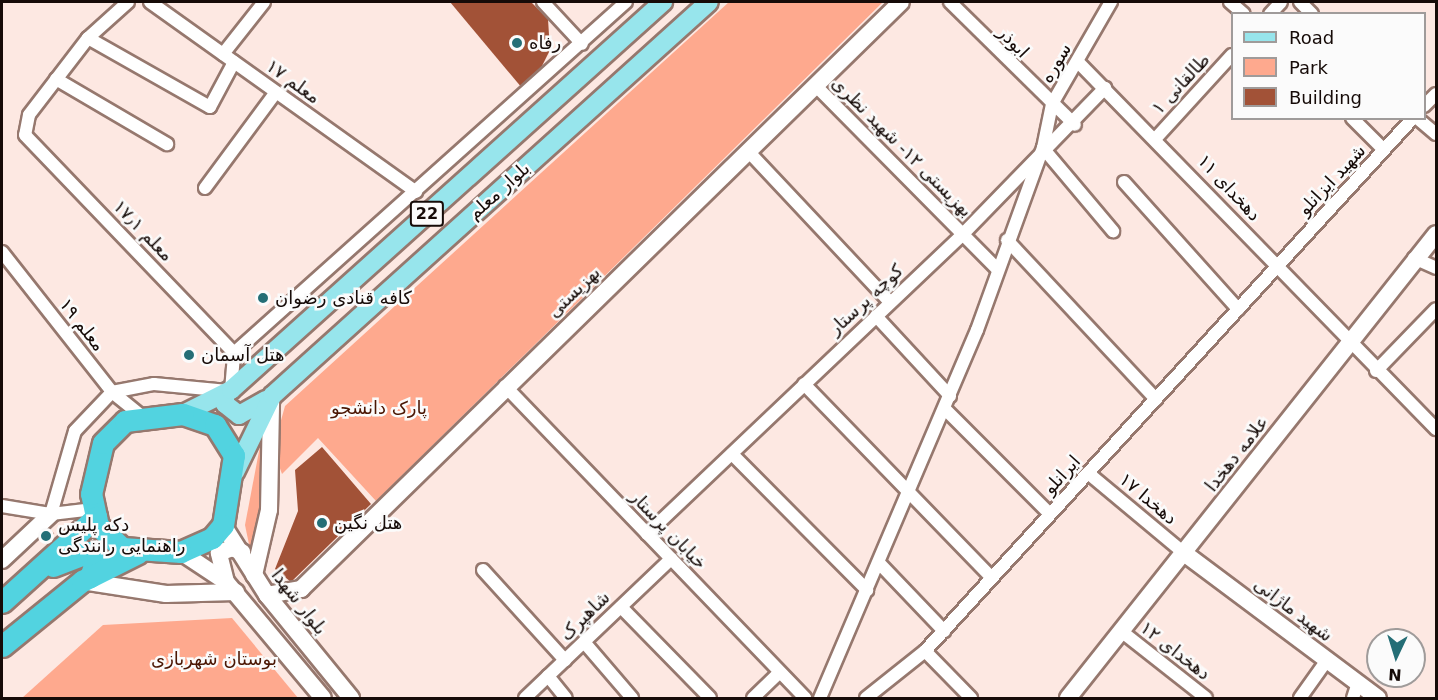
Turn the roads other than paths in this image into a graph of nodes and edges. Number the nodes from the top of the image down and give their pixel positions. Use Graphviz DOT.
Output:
graph roads {
  1 [pos="128,2"];
  2 [pos="150,2"];
  3 [pos="264,2"];
  4 [pos="543,2"];
  5 [pos="626,2"];
  6 [pos="663,2"];
  7 [pos="709,2"];
  8 [pos="901,2"];
  9 [pos="950,2"];
  10 [pos="1111,2"];
  11 [pos="1230,2"];
  12 [pos="1242,12"];
  13 [pos="88,38"];
  14 [pos="582,44"];
  15 [pos="223,54"];
  16 [pos="1231,57"];
  17 [pos="234,62"];
  18 [pos="1078,62"];
  19 [pos="56,80"];
  20 [pos="815,86"];
  21 [pos="1105,88"];
  22 [pos="276,92"];
  23 [pos="1437,94"];
  24 [pos="1052,104"];
  25 [pos="1426,105"];
  26 [pos="1354,120"];
  27 [pos="1413,120"];
  28 [pos="1418,120"];
  29 [pos="1075,125"];
  30 [pos="1437,134"];
  31 [pos="1157,137"];
  32 [pos="167,144"];
  33 [pos="1044,148"];
  34 [pos="1384,150"];
  35 [pos="748,151"];
  36 [pos="1124,182"];
  37 [pos="205,188"];
  38 [pos="416,192"];
  39 [pos="1113,231"];
  40 [pos="963,234"];
  41 [pos="1437,234"];
  42 [pos="1007,240"];
  43 [pos="2,252"];
  44 [pos="1414,258"];
  45 [pos="1277,266"];
  46 [pos="1437,268"];
  47 [pos="998,270"];
  48 [pos="890,302"];
  49 [pos="1238,309"];
  50 [pos="1437,309"];
  51 [pos="876,316"];
  52 [pos="1348,344"];
  53 [pos="234,353"];
  54 [pos="1376,371"];
  55 [pos="804,384"];
  56 [pos="505,386"];
  57 [pos="112,392"];
  58 [pos="229,392"];
  59 [pos="272,396"];
  60 [pos="950,396"];
  61 [pos="1156,399"];
  62 [pos="945,409"];
  63 [pos="183,414"];
  64 [pos="140,415"];
  65 [pos="1434,421"];
  66 [pos="732,454"];
  67 [pos="235,472"];
  68 [pos="1088,473"];
  69 [pos="910,492"];
  70 [pos="2,506"];
  71 [pos="95,513"];
  72 [pos="51,514"];
  73 [pos="1050,514"];
  74 [pos="223,525"];
  75 [pos="647,534"];
  76 [pos="181,552"];
  77 [pos="242,552"];
  78 [pos="138,553"];
  79 [pos="1184,553"];
  80 [pos="671,559"];
  81 [pos="2,560"];
  82 [pos="880,564"];
  83 [pos="483,570"];
  84 [pos="254,575"];
  85 [pos="29,578"];
  86 [pos="992,578"];
  87 [pos="86,579"];
  88 [pos="231,587"];
  89 [pos="867,590"];
  90 [pos="267,595"];
  91 [pos="2,602"];
  92 [pos="621,607"];
  93 [pos="944,631"];
  94 [pos="1122,631"];
  95 [pos="584,642"];
  96 [pos="2,646"];
  97 [pos="925,651"];
  98 [pos="565,660"];
  99 [pos="1328,660"];
  100 [pos="780,672"];
  101 [pos="548,676"];
  102 [pos="1355,691"];
  103 [pos="323,699"];
  104 [pos="351,699"];
  105 [pos="525,699"];
  106 [pos="566,699"];
  107 [pos="633,699"];
  108 [pos="710,699"];
  109 [pos="753,699"];
  110 [pos="805,699"];
  111 [pos="820,699"];
  112 [pos="866,699"];
  113 [pos="971,699"];
  114 [pos="1068,699"];
  115 [pos="1206,699"];
  116 [pos="1300,699"];
  117 [pos="1378,699"];
  1 -- 13 [label="street"];
  2 -- 15 [label="street, معلم ۱۷"];
  3 -- 15 [label="street"];
  4 -- 14 [label="street"];
  5 -- 14 [label="street"];
  6 -- 58 [label="main road, بلوار معلم / 22"];
  7 -- 59 [label="main road, بلوار معلم"];
  8 -- 20 [label="street, بهزیستی"];
  9 -- 24 [label="street, ابوذر"];
  10 -- 18 [label="street, سوره"];
  11 -- 12 [label="street"];
  13 -- 17 [label="street"];
  13 -- 19 [label="street"];
  14 -- 38 [label="street"];
  15 -- 17 [label="street, معلم ۱۷"];
  16 -- 31 [label="street, طالقانی ۱"];
  17 -- 22 [label="street, معلم ۱۷"];
  18 -- 21 [label="street, دهخدای ۱۱"];
  18 -- 24 [label="street, سوره"];
  19 -- 32 [label="street"];
  19 -- 53 [label="street, معلم ۱۷٫۱"];
  20 -- 35 [label="street, بهزیستی"];
  20 -- 40 [label="street, بهزیستی ۱۲- شهید نظری"];
  21 -- 29 [label="street, کوچه پرستار"];
  21 -- 31 [label="street, دهخدای ۱۱"];
  22 -- 37 [label="street"];
  22 -- 38 [label="street, معلم ۱۷"];
  23 -- 25 [label="street"];
  24 -- 29 [label="street, ابوذر"];
  24 -- 33 [label="street, سوره"];
  26 -- 34 [label="street"];
  27 -- 34 [label="street, شهید ایزانلو"];
  28 -- 30 [label="street"];
  29 -- 33 [label="street, کوچه پرستار"];
  31 -- 45 [label="street, دهخدای ۱۱"];
  33 -- 39 [label="street"];
  33 -- 40 [label="street, کوچه پرستار"];
  33 -- 42 [label="street, سوره"];
  34 -- 45 [label="street, شهید ایزانلو"];
  35 -- 48 [label="street"];
  35 -- 56 [label="street, بهزیستی"];
  36 -- 49 [label="street"];
  38 -- 53 [label="street"];
  40 -- 47 [label="street, بهزیستی ۱۲- شهید نظری"];
  40 -- 48 [label="street, کوچه پرستار"];
  41 -- 44 [label="street, علامه دهخدا"];
  42 -- 47 [label="street, سوره"];
  42 -- 61 [label="street"];
  43 -- 57 [label="street, معلم ۱۹"];
  44 -- 46 [label="street"];
  44 -- 52 [label="street, علامه دهخدا"];
  45 -- 49 [label="street, ایرانلو"];
  45 -- 52 [label="street, دهخدای ۱۱"];
  47 -- 60 [label="street, سوره"];
  48 -- 51 [label="street, کوچه پرستار"];
  49 -- 61 [label="street, ایرانلو"];
  50 -- 54 [label="street"];
  51 -- 55 [label="street, کوچه پرستار"];
  51 -- 60 [label="street"];
  52 -- 54 [label="street, دهخدای ۱۱"];
  52 -- 79 [label="street, علامه دهخدا"];
  53 -- 58 [label="street"];
  54 -- 65 [label="street, دهخدای ۱۱"];
  55 -- 66 [label="street, کوچه پرستار"];
  55 -- 69 [label="street"];
  56 -- 75 [label="street, خیابان پرستار"];
  56 -- 90 [label="street, بهزیستی"];
  57 -- 58 [label="street"];
  57 -- 64 [label="street, معلم ۱۹"];
  57 -- 72 [label="street"];
  58 -- 59 [label="main road"];
  58 -- 63 [label="main road, بلوار معلم / 22"];
  59 -- 67 [label="main road, بلوار معلم"];
  59 -- 84 [label="street"];
  60 -- 62 [label="street, سوره"];
  61 -- 68 [label="street, ایرانلو"];
  62 -- 69 [label="street, سوره"];
  62 -- 73 [label="street"];
  63 -- 64 [label="highway"];
  63 -- 67 [label="highway"];
  64 -- 71 [label="highway"];
  66 -- 75 [label="street, کوچه پرستار"];
  66 -- 89 [label="street"];
  67 -- 74 [label="highway"];
  68 -- 73 [label="street, ایرانلو"];
  68 -- 79 [label="street, دهخدا ۱۷"];
  69 -- 82 [label="street, سوره"];
  69 -- 86 [label="street"];
  70 -- 72 [label="street"];
  71 -- 72 [label="street"];
  71 -- 78 [label="highway"];
  71 -- 85 [label="highway"];
  72 -- 81 [label="street"];
  73 -- 86 [label="street, ایرانلو"];
  74 -- 76 [label="highway"];
  74 -- 77 [label="street, بلوار شهدا"];
  75 -- 80 [label="street, خیابان پرستار"];
  76 -- 78 [label="highway"];
  76 -- 88 [label="street"];
  77 -- 84 [label="street, بلوار شهدا"];
  77 -- 88 [label="street"];
  78 -- 87 [label="highway"];
  79 -- 94 [label="street, علامه دهخدا"];
  79 -- 99 [label="street, شهید ماژانی"];
  80 -- 92 [label="street, شاهپرک"];
  80 -- 100 [label="street, خیابان پرستار"];
  82 -- 89 [label="street, سوره"];
  82 -- 93 [label="street"];
  83 -- 98 [label="street"];
  84 -- 90 [label="street, بلوار شهدا"];
  85 -- 87 [label="highway"];
  85 -- 91 [label="highway"];
  86 -- 93 [label="street, ایرانلو"];
  87 -- 88 [label="street"];
  87 -- 96 [label="highway"];
  88 -- 103 [label="street"];
  89 -- 111 [label="street, سوره"];
  90 -- 104 [label="street, بلوار شهدا"];
  92 -- 95 [label="street, شاهپرک"];
  92 -- 108 [label="street"];
  93 -- 97 [label="street, ایرانلو"];
  94 -- 114 [label="street, علامه دهخدا"];
  94 -- 115 [label="street, دهخدای ۱۲"];
  95 -- 98 [label="street, شاهپرک"];
  95 -- 107 [label="street"];
  97 -- 112 [label="street, ایرانلو"];
  97 -- 113 [label="street"];
  98 -- 101 [label="street, شاهپرک"];
  99 -- 102 [label="street, شهید ماژانی"];
  99 -- 116 [label="street"];
  100 -- 109 [label="street"];
  100 -- 110 [label="street, خیابان پرستار"];
  101 -- 105 [label="street, شاهپرک"];
  101 -- 106 [label="street"];
  102 -- 117 [label="street, شهید ماژانی"];
}
